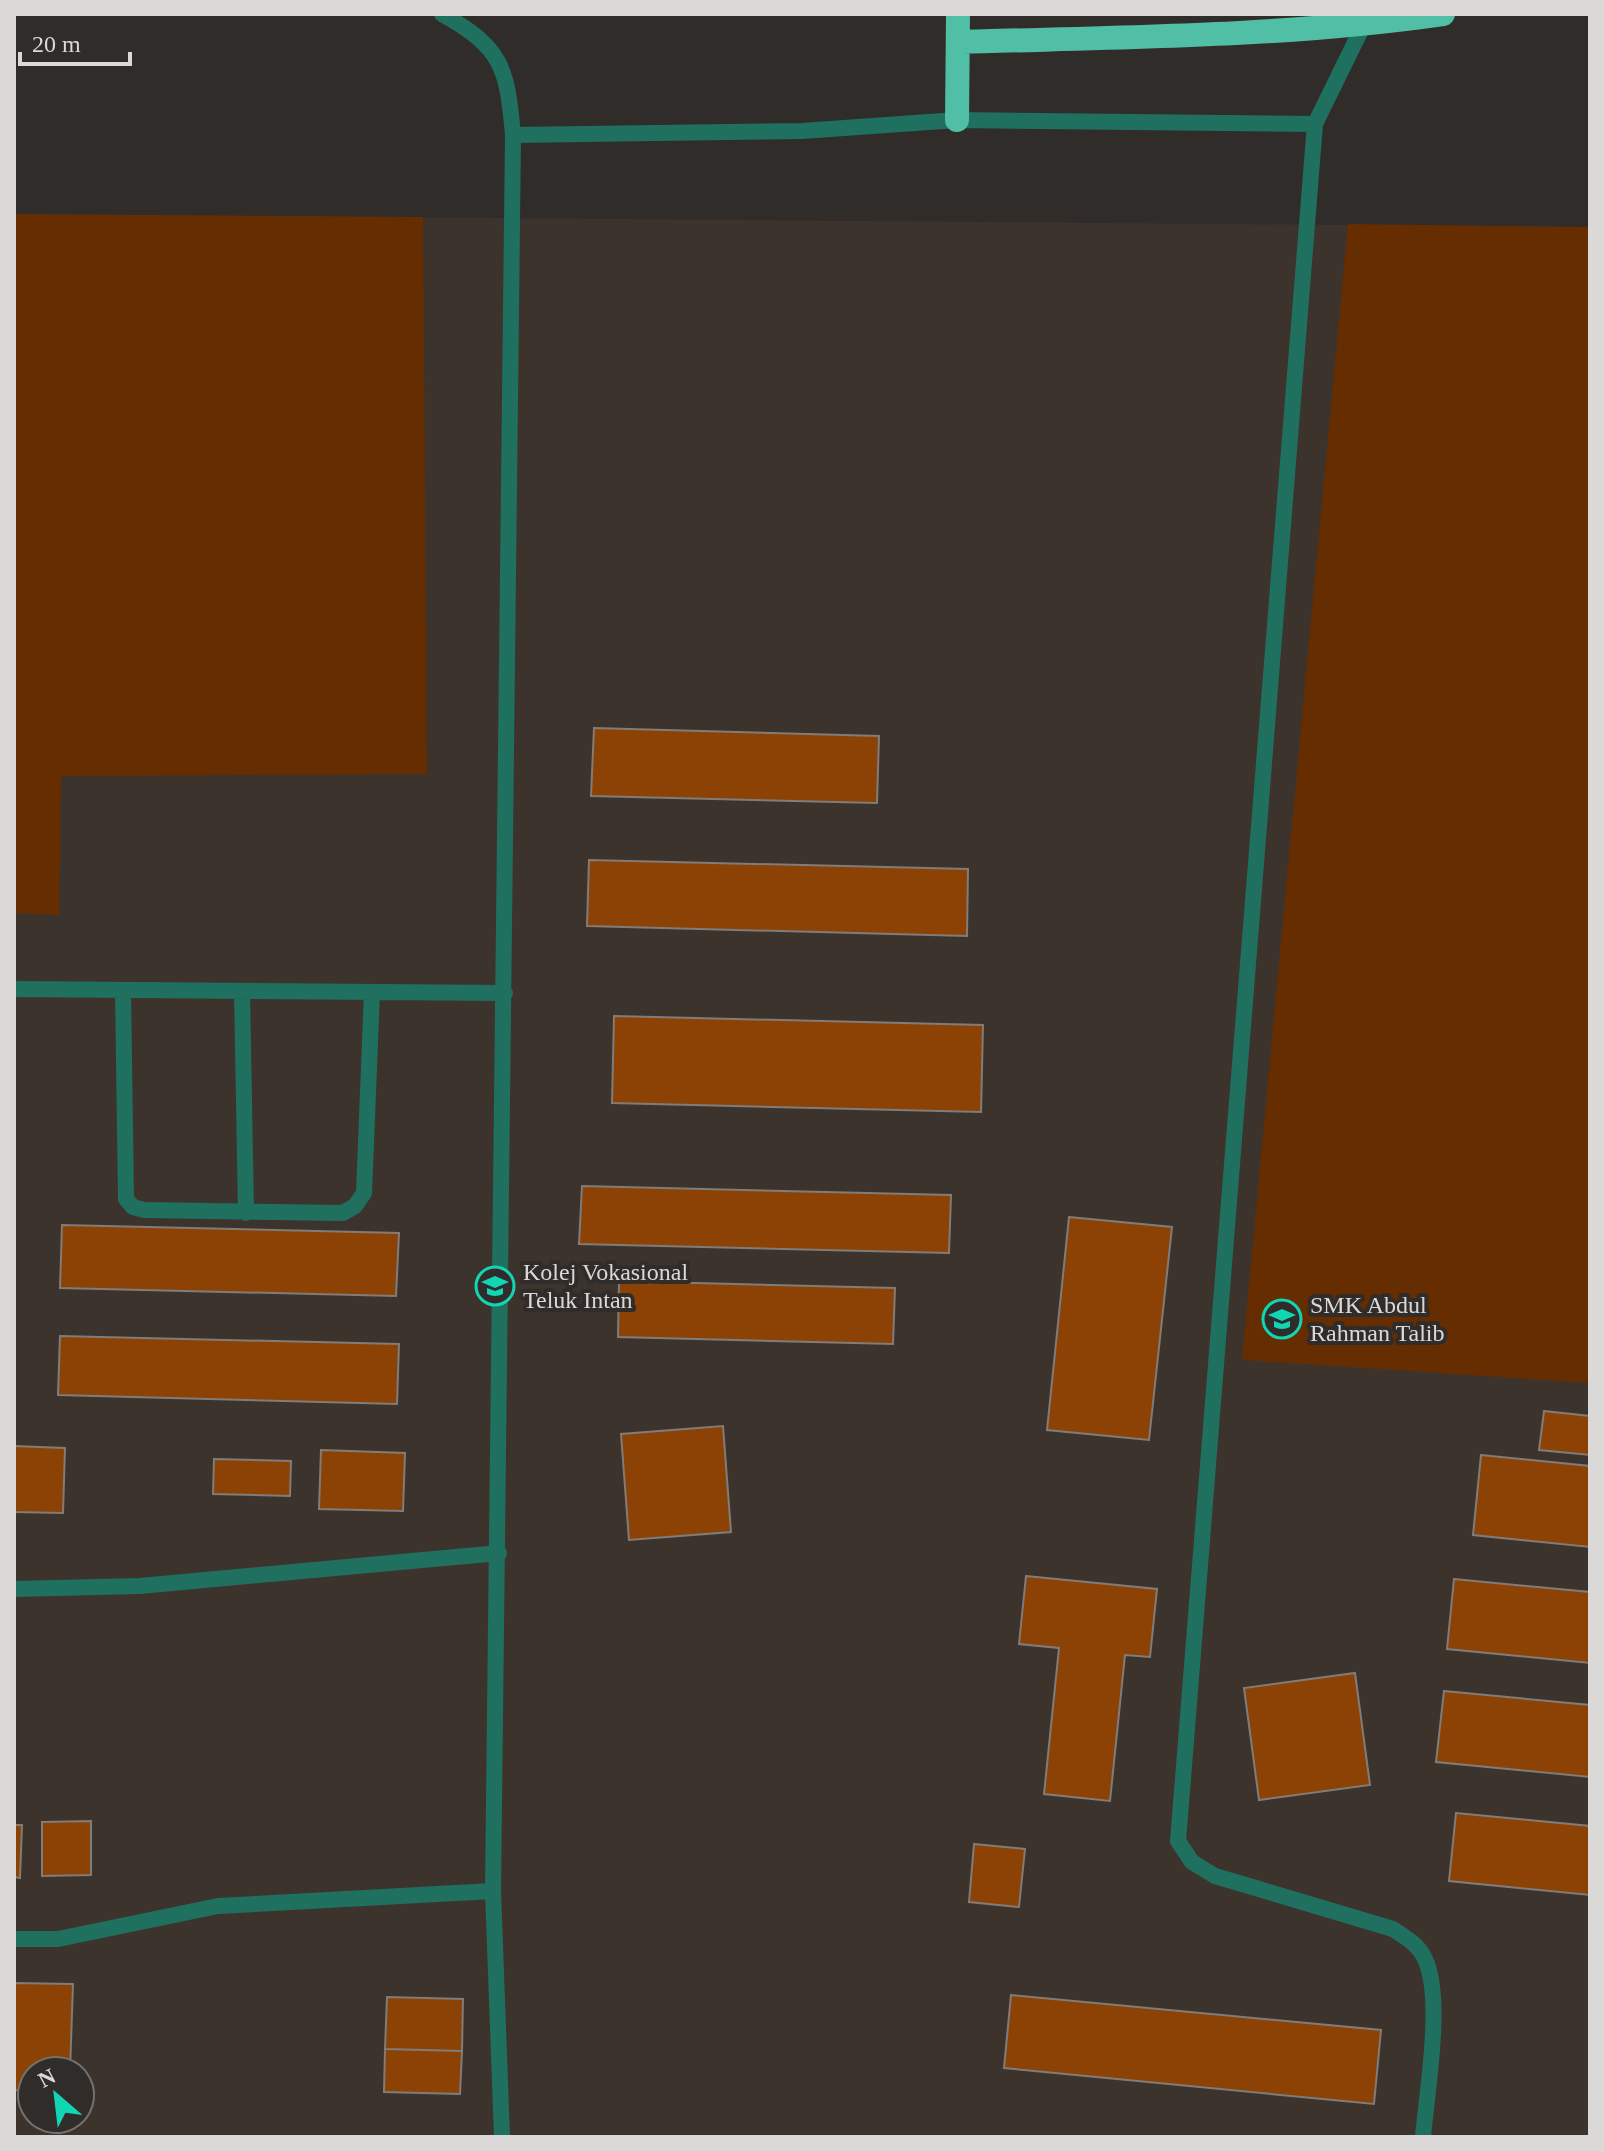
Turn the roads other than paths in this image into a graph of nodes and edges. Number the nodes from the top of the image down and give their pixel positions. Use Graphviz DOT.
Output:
graph roads {
  1 [pos="442,14"];
  2 [pos="958,14"];
  3 [pos="1443,14"];
  4 [pos="1363,26"];
  5 [pos="958,42"];
  6 [pos="957,120"];
  7 [pos="1315,124"];
  8 [pos="513,135"];
  9 [pos="14,989"];
  10 [pos="123,990"];
  11 [pos="242,991"];
  12 [pos="372,992"];
  13 [pos="505,993"];
  14 [pos="246,1213"];
  15 [pos="499,1553"];
  16 [pos="14,1589"];
  17 [pos="493,1891"];
  18 [pos="14,1939"];
  19 [pos="502,2137"];
  20 [pos="1423,2137"];
  1 -- 8 [label="lane"];
  2 -- 5 [label="highway"];
  3 -- 4 [label="highway"];
  4 -- 5 [label="highway"];
  4 -- 7 [label="lane"];
  5 -- 6 [label="highway"];
  6 -- 7 [label="lane"];
  6 -- 8 [label="lane"];
  7 -- 20 [label="lane"];
  8 -- 13 [label="lane"];
  9 -- 10 [label="lane"];
  10 -- 11 [label="lane"];
  10 -- 14 [label="lane"];
  11 -- 12 [label="lane"];
  11 -- 14 [label="lane"];
  12 -- 13 [label="lane"];
  12 -- 14 [label="lane"];
  13 -- 15 [label="lane"];
  15 -- 16 [label="lane"];
  15 -- 17 [label="lane"];
  17 -- 18 [label="lane"];
  17 -- 19 [label="lane"];
}
